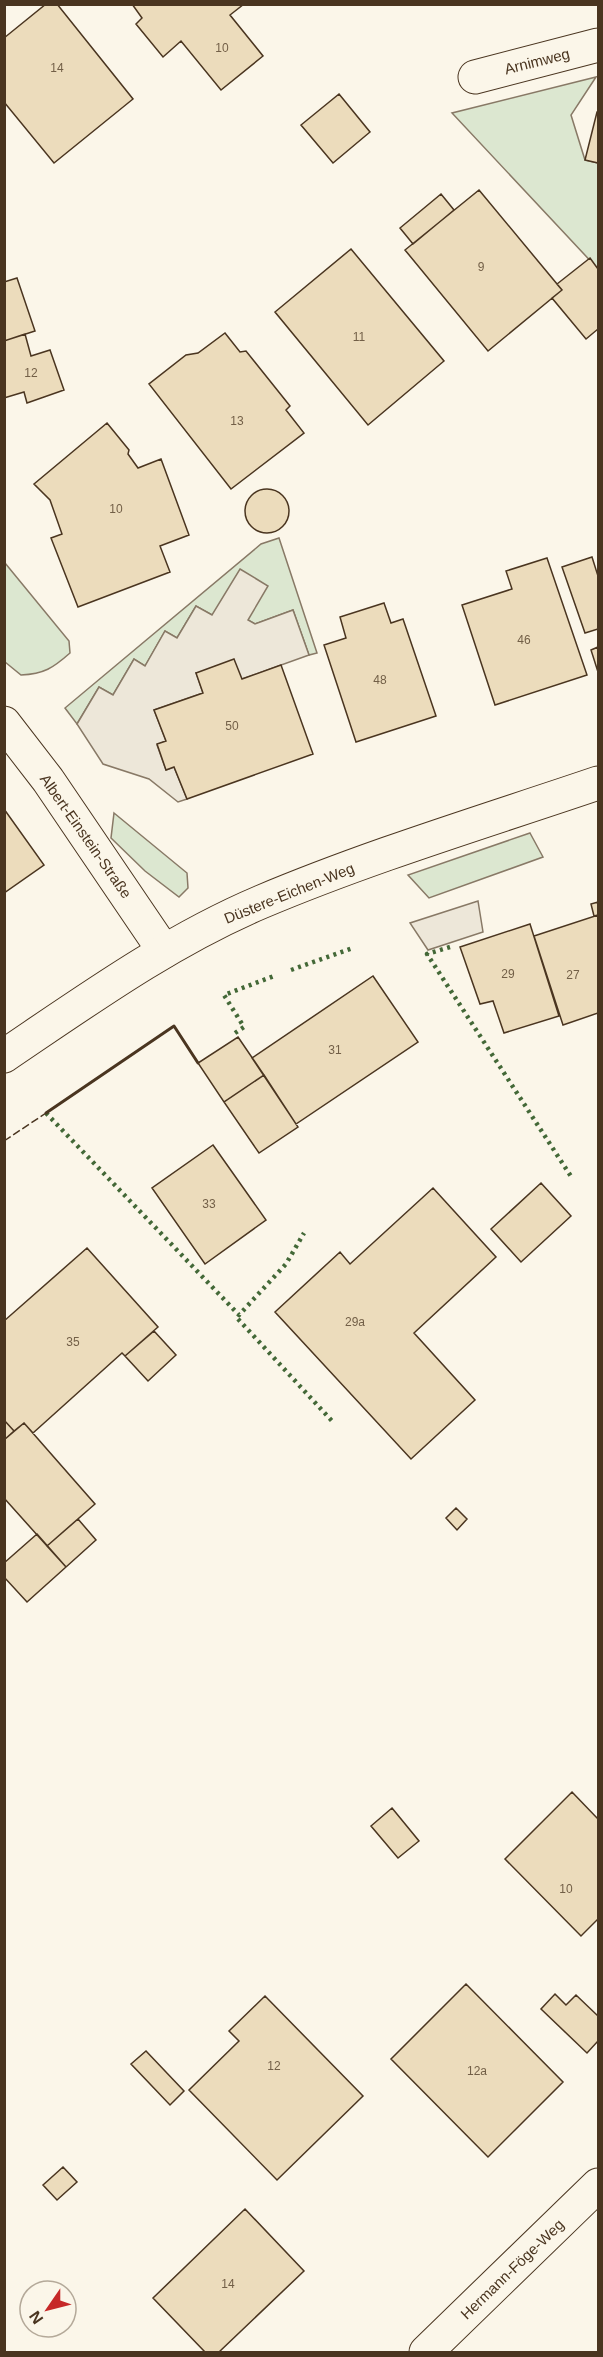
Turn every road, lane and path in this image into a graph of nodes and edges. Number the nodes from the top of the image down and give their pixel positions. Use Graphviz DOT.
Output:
graph roads {
  1 [pos="598,45"];
  2 [pos="475,77"];
  3 [pos="4,723"];
  4 [pos="598,783"];
  5 [pos="164,951"];
  6 [pos="4,1056"];
  7 [pos="598,2185"];
  8 [pos="426,2352"];
  1 -- 2 [label="street, Arnimweg"];
  3 -- 5 [label="street, Albert-Einstein-Straße"];
  4 -- 5 [label="street, Düstere-Eichen-Weg"];
  5 -- 6 [label="street, Düstere-Eichen-Weg"];
  7 -- 8 [label="street, Hermann-Föge-Weg"];
}
